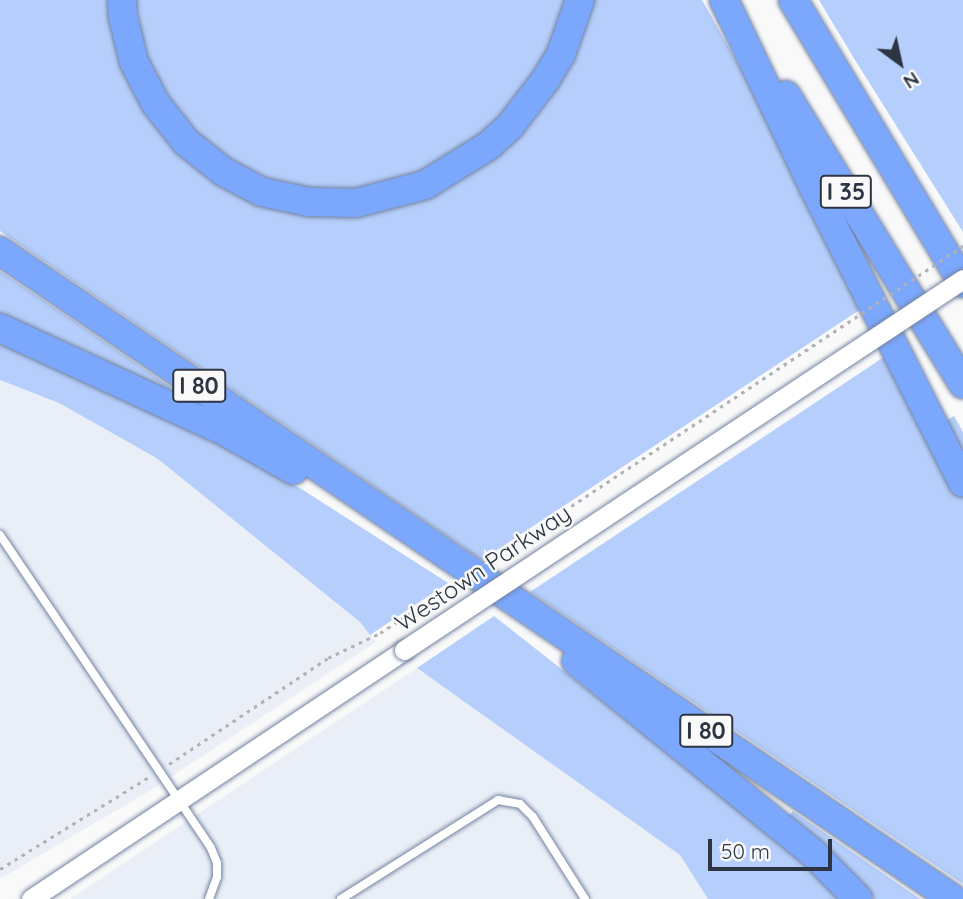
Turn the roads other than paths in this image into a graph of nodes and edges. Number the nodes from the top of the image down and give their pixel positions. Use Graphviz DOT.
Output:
graph roads {
  1 [pos="122,0"];
  2 [pos="580,0"];
  3 [pos="726,0"];
  4 [pos="793,0"];
  5 [pos="0,251"];
  6 [pos="963,281"];
  7 [pos="0,328"];
  8 [pos="963,384"];
  9 [pos="963,483"];
  10 [pos="399,522"];
  11 [pos="0,535"];
  12 [pos="459,562"];
  13 [pos="179,801"];
  14 [pos="31,899"];
  15 [pos="209,899"];
  16 [pos="341,899"];
  17 [pos="585,899"];
  18 [pos="858,899"];
  19 [pos="953,899"];
  1 -- 2 [label="highway"];
  3 -- 8 [label="highway, I 35"];
  3 -- 9 [label="highway"];
  4 -- 6 [label="highway, I 35"];
  5 -- 10 [label="highway, I 80"];
  6 -- 13 [label="street, Westown Parkway, bridge"];
  7 -- 10 [label="highway"];
  10 -- 12 [label="highway, I 80"];
  11 -- 13 [label="lane"];
  12 -- 18 [label="highway"];
  12 -- 19 [label="highway, I 80"];
  13 -- 14 [label="street, Westown Parkway"];
  13 -- 15 [label="lane"];
  16 -- 17 [label="lane"];
}
